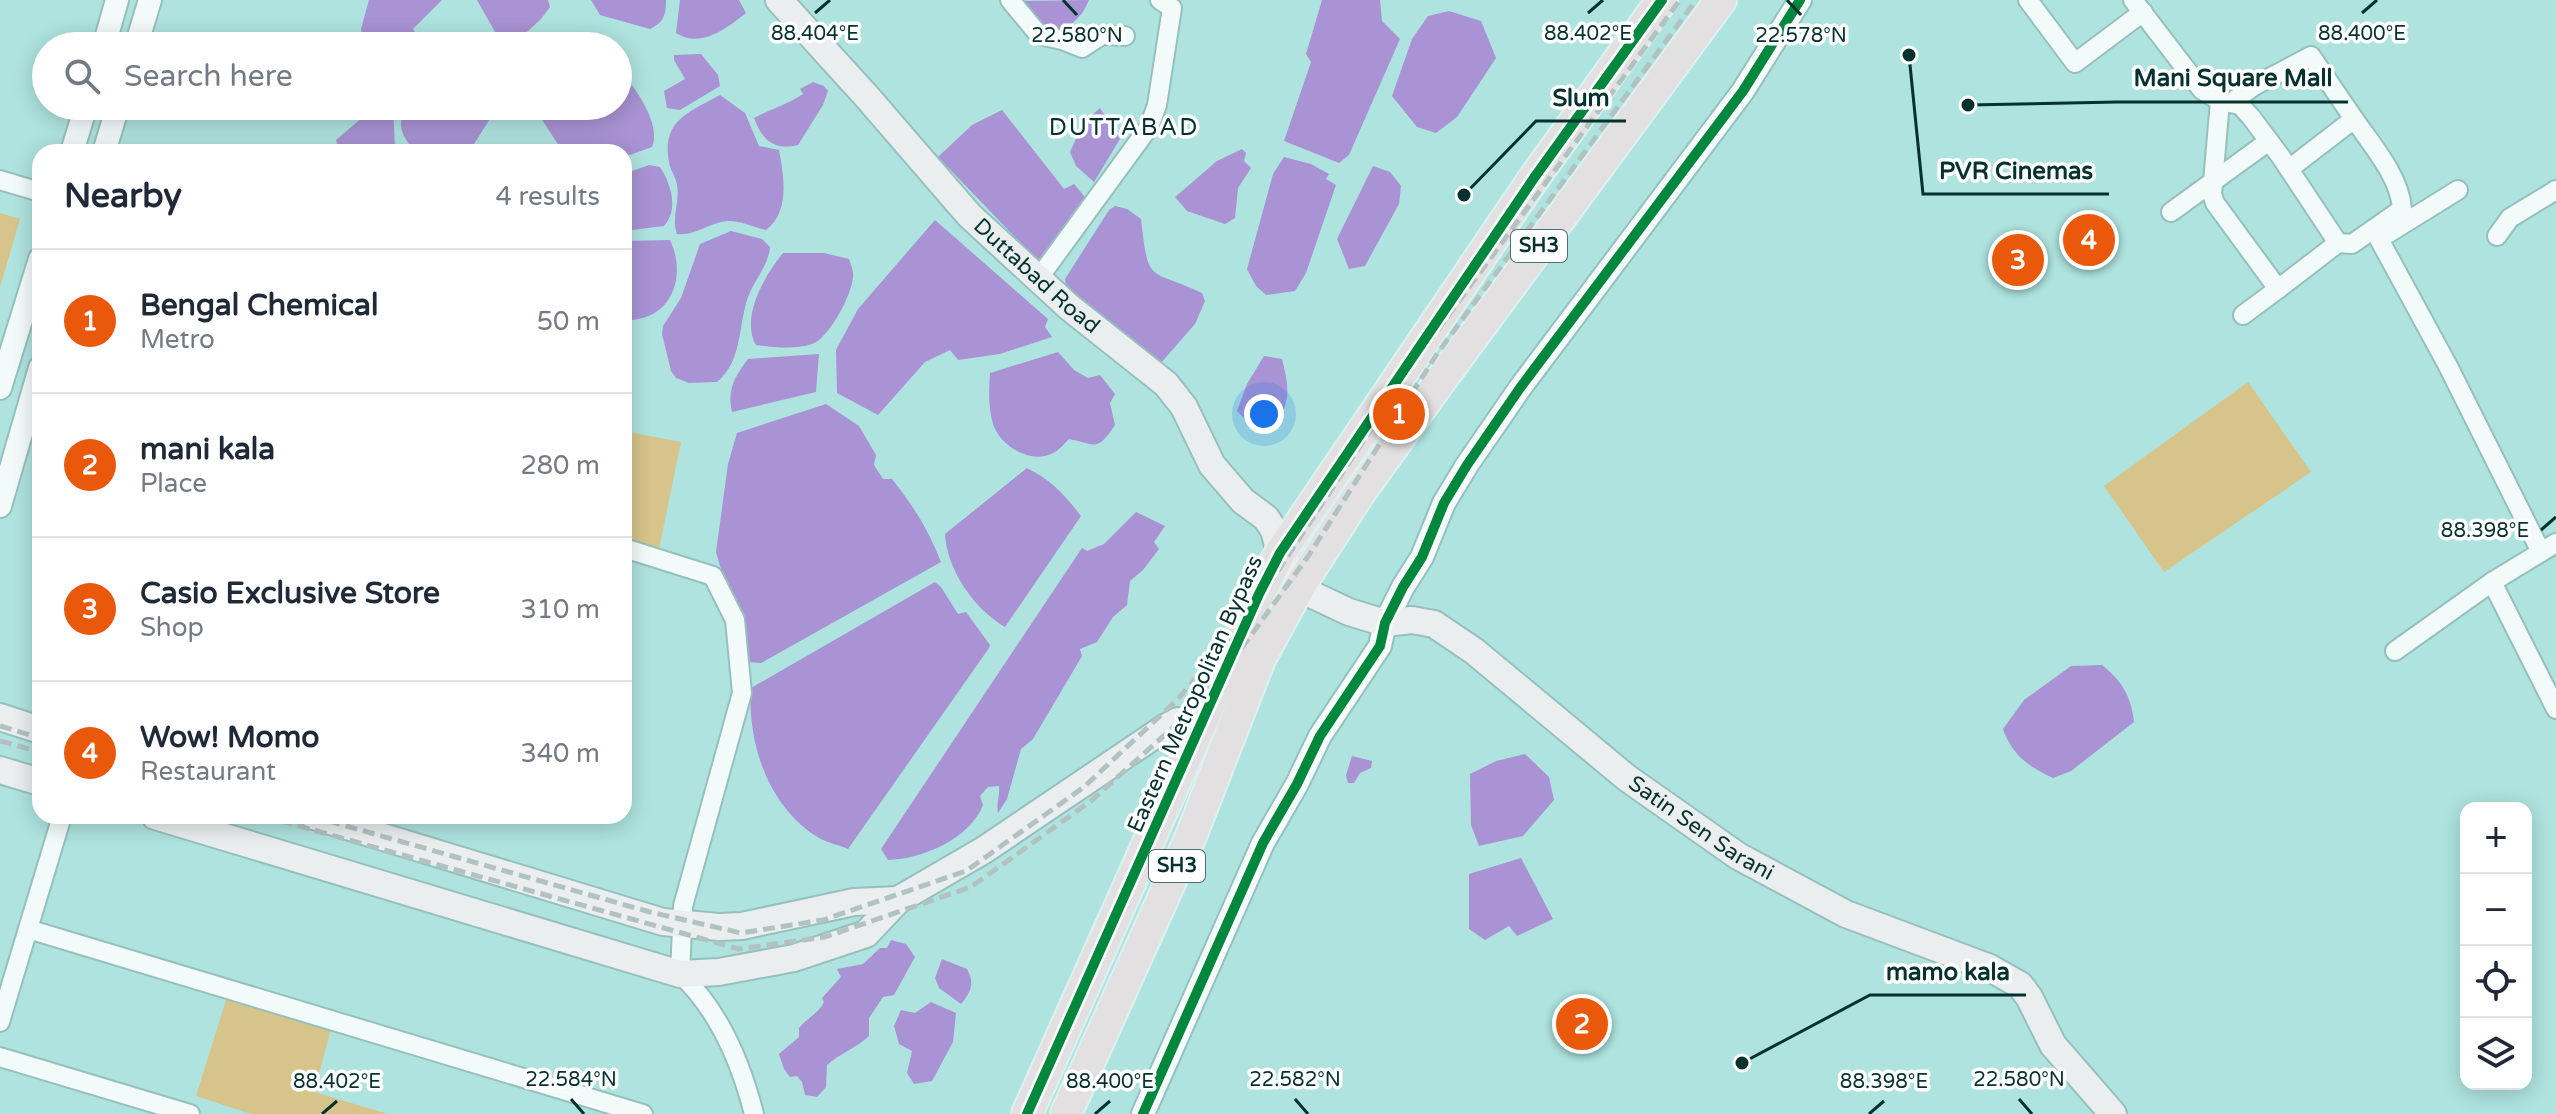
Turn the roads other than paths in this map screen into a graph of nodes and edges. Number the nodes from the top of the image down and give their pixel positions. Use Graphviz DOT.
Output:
graph roads {
  1 [pos="117,0"];
  2 [pos="150,0"];
  3 [pos="779,0"];
  4 [pos="1010,0"];
  5 [pos="1160,0"];
  6 [pos="1662,0"];
  7 [pos="1721,0"];
  8 [pos="1800,0"];
  9 [pos="2028,0"];
  10 [pos="2138,6"];
  11 [pos="108,32"];
  12 [pos="140,32"];
  13 [pos="1125,36"];
  14 [pos="2226,101"];
  15 [pos="2354,119"];
  16 [pos="82,120"];
  17 [pos="114,120"];
  18 [pos="2269,141"];
  19 [pos="74,144"];
  20 [pos="106,144"];
  21 [pos="2289,169"];
  22 [pos="0,180"];
  23 [pos="2211,183"];
  24 [pos="32,190"];
  25 [pos="2458,190"];
  26 [pos="2556,190"];
  27 [pos="2171,212"];
  28 [pos="2497,236"];
  29 [pos="2338,243"];
  30 [pos="1038,279"];
  31 [pos="32,286"];
  32 [pos="2278,289"];
  33 [pos="2243,315"];
  34 [pos="32,385"];
  35 [pos="0,388"];
  36 [pos="11,428"];
  37 [pos="0,506"];
  38 [pos="2548,547"];
  39 [pos="632,551"];
  40 [pos="1280,553"];
  41 [pos="2492,582"];
  42 [pos="1301,584"];
  43 [pos="1385,623"];
  44 [pos="2395,651"];
  45 [pos="2550,682"];
  46 [pos="2556,709"];
  47 [pos="0,717"];
  48 [pos="1204,722"];
  49 [pos="32,727"];
  50 [pos="0,770"];
  51 [pos="32,780"];
  52 [pos="60,824"];
  53 [pos="182,824"];
  54 [pos="340,824"];
  55 [pos="898,900"];
  56 [pos="682,924"];
  57 [pos="28,929"];
  58 [pos="680,974"];
  59 [pos="0,1022"];
  60 [pos="0,1057"];
  61 [pos="190,1114"];
  62 [pos="643,1114"];
  63 [pos="754,1114"];
  64 [pos="1027,1114"];
  65 [pos="1066,1114"];
  66 [pos="1143,1114"];
  67 [pos="2113,1114"];
  1 -- 11 [label="street"];
  2 -- 12 [label="street"];
  3 -- 30 [label="main road, Duttabad Road"];
  4 -- 13 [label="street"];
  5 -- 30 [label="street"];
  6 -- 40 [label="main road, Eastern Metropolitan Bypass / SH3"];
  7 -- 42 [label="main road, Eastern Metropolitan Bypass / SH3"];
  8 -- 43 [label="street"];
  9 -- 10 [label="street"];
  10 -- 14 [label="street"];
  14 -- 15 [label="street"];
  14 -- 18 [label="street"];
  14 -- 23 [label="street"];
  15 -- 21 [label="street"];
  15 -- 29 [label="street"];
  16 -- 19 [label="street"];
  17 -- 20 [label="street"];
  18 -- 21 [label="street"];
  18 -- 23 [label="street"];
  21 -- 29 [label="street"];
  22 -- 24 [label="street"];
  23 -- 27 [label="street"];
  23 -- 32 [label="street"];
  25 -- 38 [label="street"];
  26 -- 28 [label="street"];
  29 -- 32 [label="street"];
  30 -- 40 [label="main road, Duttabad Road"];
  31 -- 35 [label="street"];
  32 -- 33 [label="street"];
  34 -- 36 [label="street"];
  36 -- 37 [label="street"];
  38 -- 41 [label="street"];
  39 -- 56 [label="street"];
  40 -- 42 [label="main road, Satin Sen Sarani"];
  40 -- 48 [label="main road, Eastern Metropolitan Bypass / SH3"];
  41 -- 44 [label="street"];
  41 -- 45 [label="street"];
  42 -- 43 [label="main road, Satin Sen Sarani"];
  42 -- 65 [label="main road, Eastern Metropolitan Bypass / SH3"];
  43 -- 66 [label="street"];
  43 -- 67 [label="main road, Satin Sen Sarani"];
  45 -- 46 [label="street"];
  47 -- 49 [label="main road"];
  48 -- 55 [label="main road"];
  48 -- 64 [label="main road, Eastern Metropolitan Bypass / SH3"];
  50 -- 51 [label="main road"];
  52 -- 57 [label="street"];
  53 -- 58 [label="main road"];
  54 -- 56 [label="main road"];
  55 -- 56 [label="main road"];
  55 -- 58 [label="main road"];
  56 -- 58 [label="street"];
  57 -- 59 [label="street"];
  57 -- 62 [label="street"];
  58 -- 63 [label="street"];
  60 -- 61 [label="street"];
}
